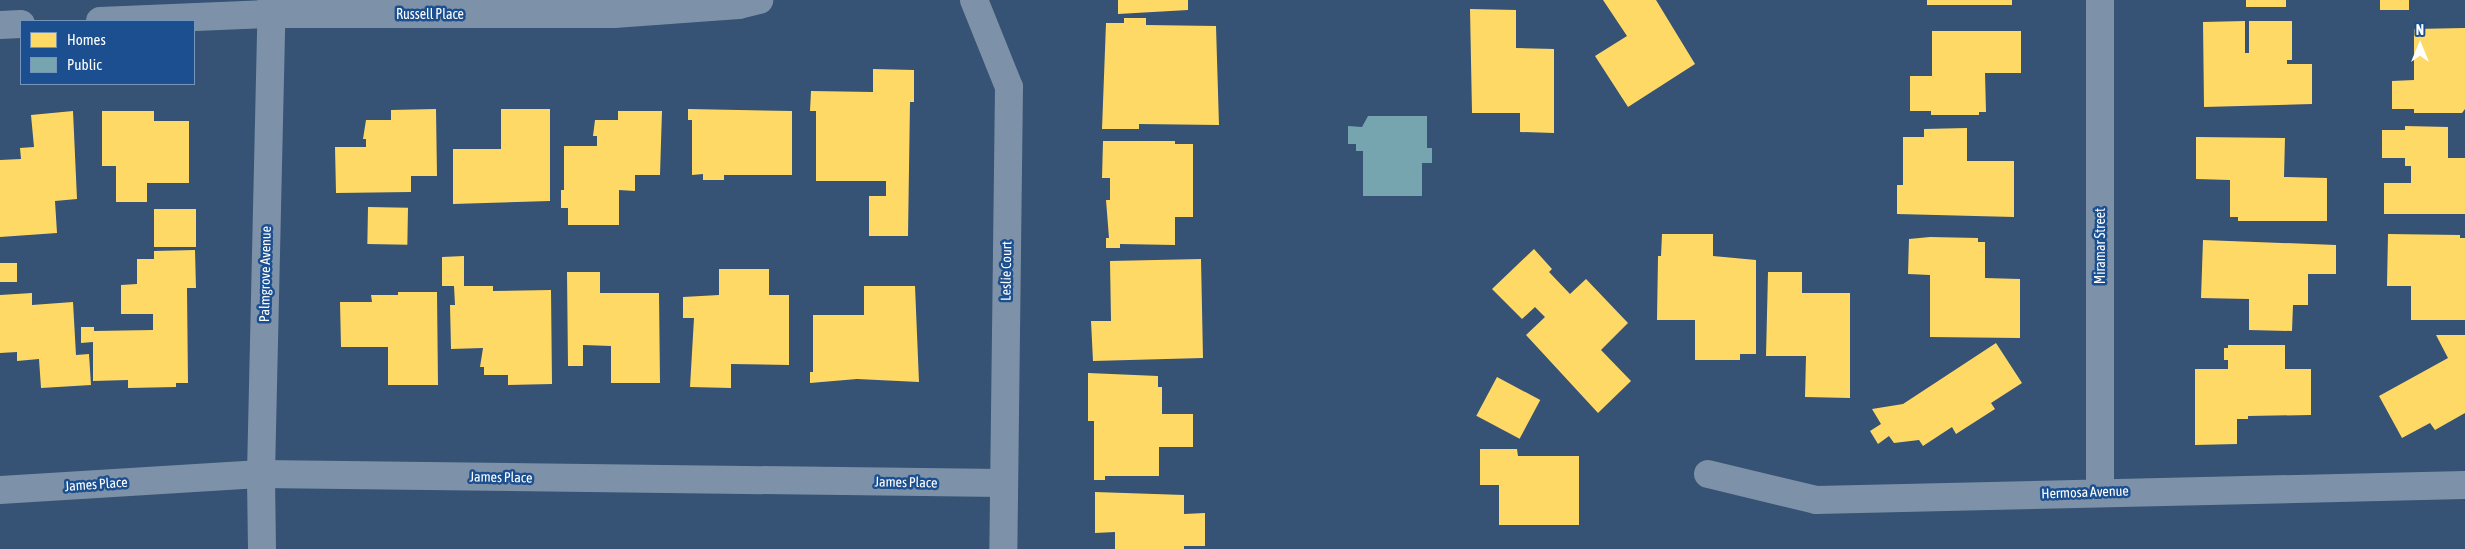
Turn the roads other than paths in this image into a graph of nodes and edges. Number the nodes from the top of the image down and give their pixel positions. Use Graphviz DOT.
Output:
graph roads {
  1 [pos="758,0"];
  2 [pos="974,0"];
  3 [pos="2100,0"];
  4 [pos="271,7"];
  5 [pos="112,20"];
  6 [pos="20,24"];
  7 [pos="0,25"];
  8 [pos="261,474"];
  9 [pos="1708,474"];
  10 [pos="1002,483"];
  11 [pos="2465,485"];
  12 [pos="0,490"];
  13 [pos="2100,491"];
  14 [pos="262,549"];
  15 [pos="1003,549"];
  1 -- 4 [label="street, Russell Place"];
  2 -- 10 [label="street, Leslie Court"];
  3 -- 13 [label="street, Miramar Street"];
  4 -- 5 [label="street, Russell Place"];
  4 -- 8 [label="street, Palmgrove Avenue"];
  6 -- 7 [label="street"];
  8 -- 10 [label="street, James Place"];
  8 -- 12 [label="street, James Place"];
  8 -- 14 [label="street, Palmgrove Avenue"];
  9 -- 13 [label="street, Hermosa Avenue"];
  10 -- 15 [label="street, Leslie Court"];
  11 -- 13 [label="street, Hermosa Avenue"];
}
